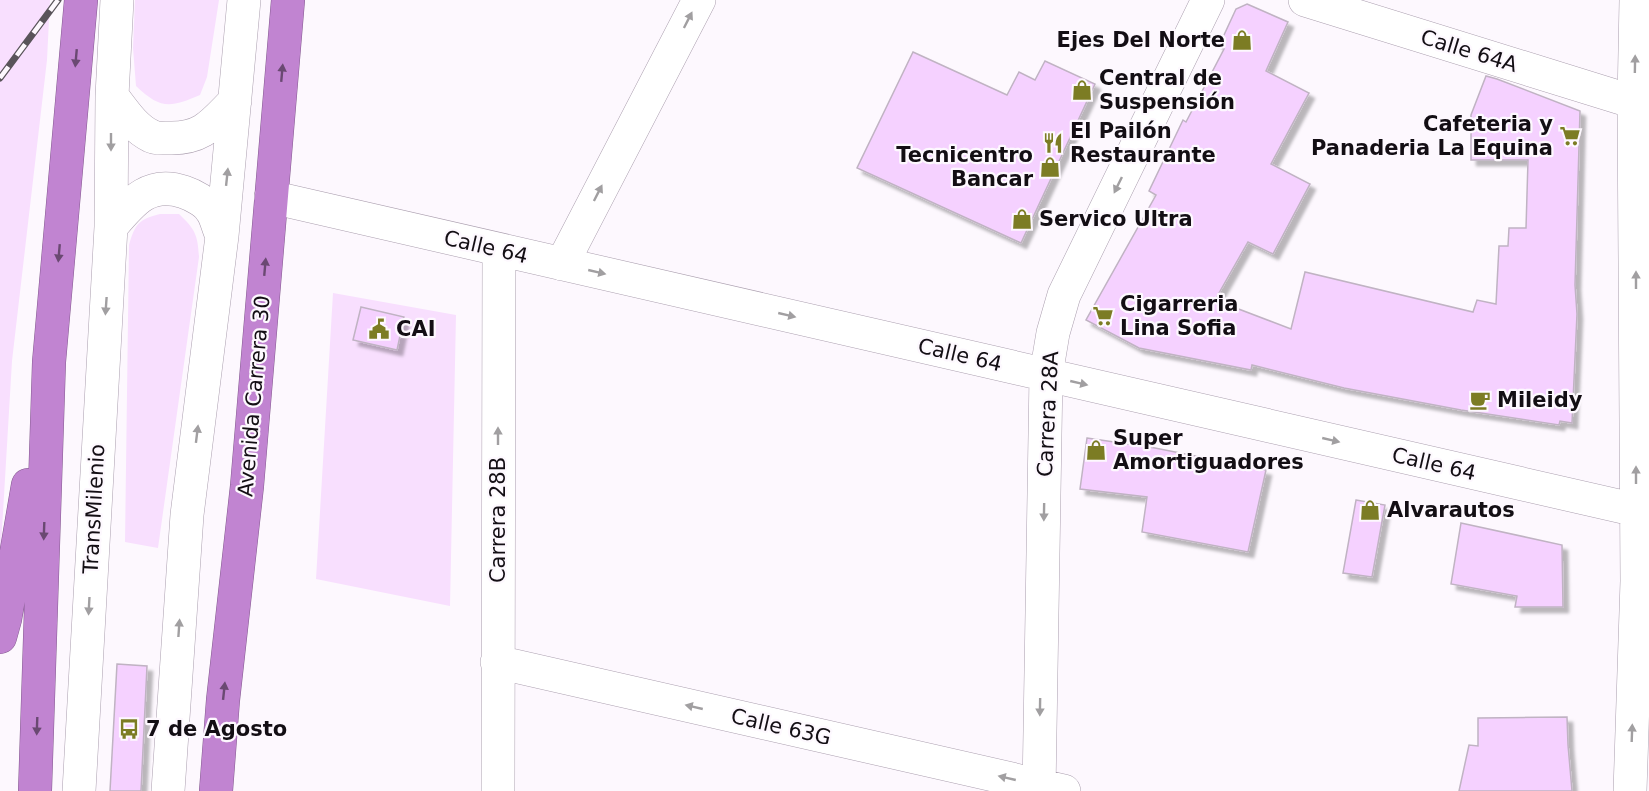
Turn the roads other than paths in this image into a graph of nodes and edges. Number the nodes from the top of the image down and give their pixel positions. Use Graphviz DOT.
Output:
graph roads {
  1 [pos="81,0"];
  2 [pos="117,0"];
  3 [pos="244,0"];
  4 [pos="288,0"];
  5 [pos="699,0"];
  6 [pos="1208,0"];
  7 [pos="1305,0"];
  8 [pos="1636,0"];
  9 [pos="112,96"];
  10 [pos="235,101"];
  11 [pos="1634,102"];
  12 [pos="1642,188"];
  13 [pos="271,197"];
  14 [pos="111,227"];
  15 [pos="222,236"];
  16 [pos="499,249"];
  17 [pos="562,264"];
  18 [pos="49,362"];
  19 [pos="1046,375"];
  20 [pos="1643,512"];
  21 [pos="0,637"];
  22 [pos="497,662"];
  23 [pos="1048,789"];
  24 [pos="35,791"];
  25 [pos="80,791"];
  26 [pos="168,791"];
  27 [pos="216,791"];
  28 [pos="498,791"];
  29 [pos="1630,791"];
  1 -- 18 [label="highway, one-way"];
  2 -- 9 [label="street, TransMilenio"];
  3 -- 10 [label="street"];
  13 -- 4 [label="highway, Avenida Carrera 30, one-way"];
  17 -- 5 [label="street, one-way"];
  6 -- 19 [label="street, Carrera 28A, one-way"];
  7 -- 11 [label="street, Calle 64A"];
  11 -- 8 [label="street, one-way"];
  9 -- 10 [label="street"];
  9 -- 14 [label="street, TransMilenio, one-way"];
  15 -- 10 [label="street, one-way"];
  11 -- 12 [label="street"];
  20 -- 12 [label="street, one-way"];
  13 -- 16 [label="street, Calle 64"];
  27 -- 13 [label="highway, Avenida Carrera 30, one-way"];
  14 -- 15 [label="street"];
  14 -- 25 [label="street, TransMilenio, one-way"];
  26 -- 15 [label="street, one-way"];
  16 -- 17 [label="street, Calle 64"];
  22 -- 16 [label="street, Carrera 28B, one-way"];
  17 -- 19 [label="street, Calle 64, one-way"];
  18 -- 21 [label="highway"];
  18 -- 24 [label="highway, one-way"];
  19 -- 20 [label="street, Calle 64, one-way"];
  19 -- 23 [label="street, Carrera 28A, one-way"];
  29 -- 20 [label="street, one-way"];
  23 -- 22 [label="street, Calle 63G, one-way"];
  22 -- 28 [label="street, Carrera 28B"];
}
